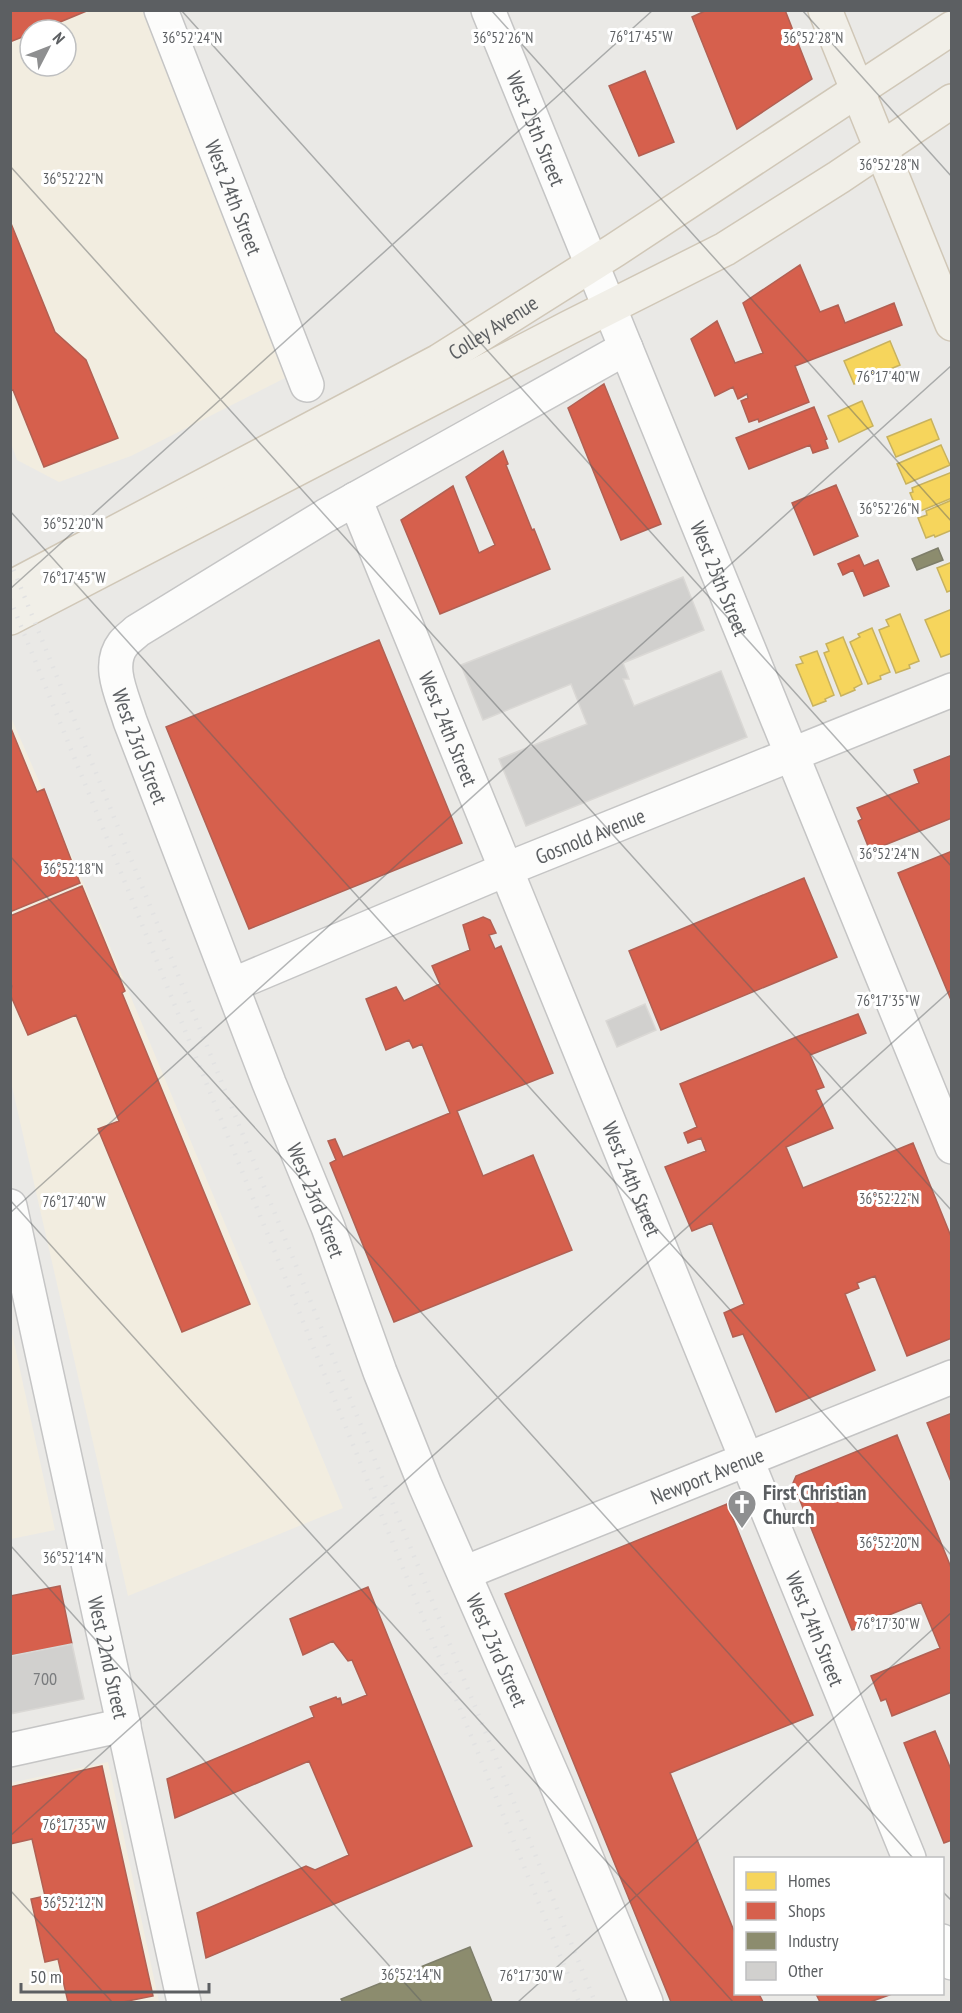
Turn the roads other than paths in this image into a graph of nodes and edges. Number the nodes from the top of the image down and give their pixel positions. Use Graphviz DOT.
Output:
graph roads {
  1 [pos="161,10"];
  2 [pos="488,10"];
  3 [pos="825,10"];
  4 [pos="951,28"];
  5 [pos="858,91"];
  6 [pos="951,101"];
  7 [pos="880,149"];
  8 [pos="592,265"];
  9 [pos="609,308"];
  10 [pos="951,324"];
  11 [pos="626,348"];
  12 [pos="307,385"];
  13 [pos="356,499"];
  14 [pos="10,588"];
  15 [pos="10,618"];
  16 [pos="951,690"];
  17 [pos="792,755"];
  18 [pos="507,869"];
  19 [pos="232,985"];
  20 [pos="951,1147"];
  21 [pos="10,1206"];
  22 [pos="951,1377"];
  23 [pos="748,1459"];
  24 [pos="464,1573"];
  25 [pos="124,1725"];
  26 [pos="10,1750"];
  27 [pos="909,1857"];
  28 [pos="944,1946"];
  29 [pos="951,1963"];
  30 [pos="184,2002"];
  31 [pos="646,2002"];
  1 -- 12 [label="street, West 24th Street"];
  2 -- 8 [label="street, West 25th Street"];
  3 -- 5 [label="main road"];
  4 -- 5 [label="main road, Colley Avenue"];
  5 -- 7 [label="main road"];
  5 -- 8 [label="main road, Colley Avenue"];
  6 -- 7 [label="main road, Colley Avenue"];
  7 -- 9 [label="main road, Colley Avenue"];
  7 -- 10 [label="main road"];
  8 -- 9 [label="street, West 25th Street"];
  8 -- 14 [label="main road, Colley Avenue"];
  9 -- 11 [label="street, West 25th Street"];
  9 -- 15 [label="main road, Colley Avenue"];
  11 -- 13 [label="street, West 23rd Street"];
  11 -- 17 [label="street, West 25th Street"];
  13 -- 18 [label="street, West 24th Street"];
  13 -- 19 [label="street, West 23rd Street"];
  16 -- 17 [label="street, Gosnold Avenue"];
  17 -- 18 [label="street, Gosnold Avenue"];
  17 -- 20 [label="street, West 25th Street"];
  18 -- 19 [label="street, Gosnold Avenue"];
  18 -- 23 [label="street, West 24th Street"];
  19 -- 24 [label="street, West 23rd Street"];
  21 -- 25 [label="street, West 22nd Street"];
  22 -- 23 [label="street, Newport Avenue"];
  23 -- 24 [label="street, Newport Avenue"];
  23 -- 27 [label="street, West 24th Street"];
  24 -- 31 [label="street, West 23rd Street"];
  25 -- 26 [label="street"];
  25 -- 30 [label="street, West 22nd Street"];
  28 -- 29 [label="street"];
}
